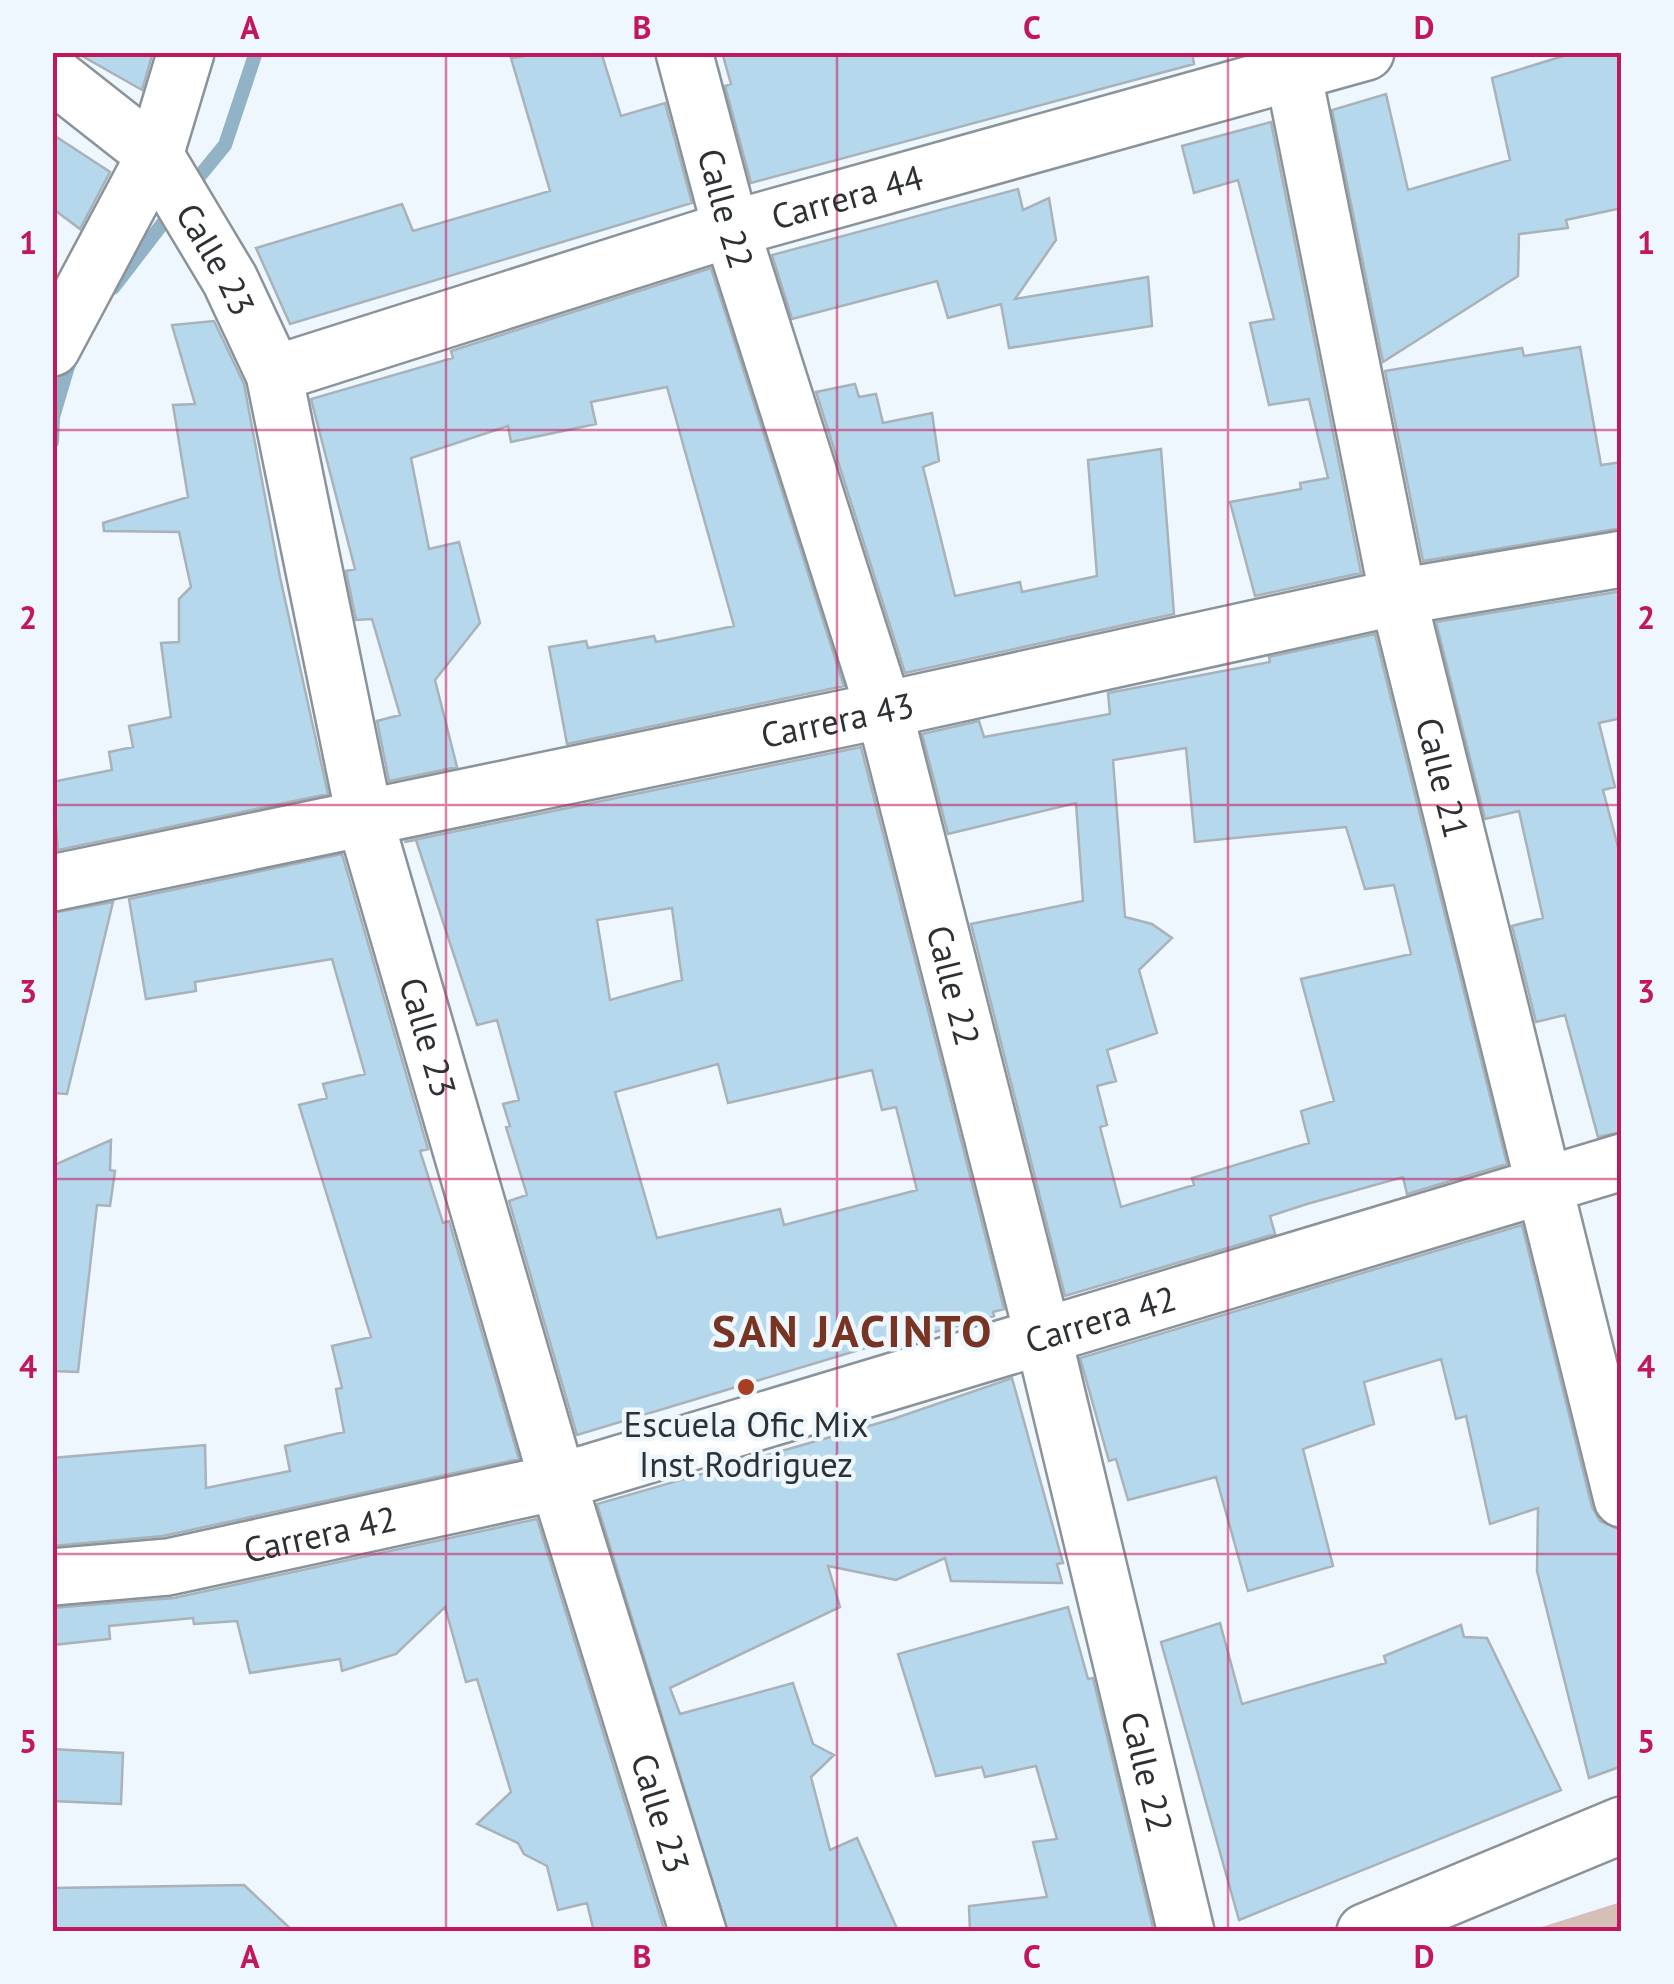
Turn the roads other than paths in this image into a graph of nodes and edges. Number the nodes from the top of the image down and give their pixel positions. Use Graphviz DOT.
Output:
graph roads {
  1 [pos="186,52"];
  2 [pos="684,52"];
  3 [pos="1366,52"];
  4 [pos="1292,63"];
  5 [pos="52,74"];
  6 [pos="159,162"];
  7 [pos="731,229"];
  8 [pos="52,348"];
  9 [pos="274,374"];
  10 [pos="1622,559"];
  11 [pos="1398,597"];
  12 [pos="884,710"];
  13 [pos="365,820"];
  14 [pos="52,883"];
  15 [pos="1622,1162"];
  16 [pos="1542,1186"];
  17 [pos="1043,1336"];
  18 [pos="558,1482"];
  19 [pos="1622,1499"];
  20 [pos="52,1577"];
  21 [pos="1622,1825"];
  22 [pos="698,1932"];
  23 [pos="1186,1932"];
  24 [pos="1366,1932"];
  1 -- 6 [label="street"];
  2 -- 7 [label="street, Calle 22"];
  3 -- 4 [label="street, Carrera 44"];
  4 -- 7 [label="street, Carrera 44"];
  4 -- 11 [label="street, Calle 21"];
  5 -- 6 [label="street"];
  6 -- 8 [label="street"];
  6 -- 9 [label="street, Calle 23"];
  7 -- 9 [label="street, Carrera 44"];
  7 -- 12 [label="street, Calle 22"];
  9 -- 13 [label="street, Calle 23"];
  10 -- 11 [label="street, Carrera 43"];
  11 -- 12 [label="street, Carrera 43"];
  11 -- 16 [label="street, Calle 21"];
  12 -- 13 [label="street, Carrera 43"];
  12 -- 17 [label="street, Calle 22"];
  13 -- 14 [label="street, Carrera 43"];
  13 -- 18 [label="street, Calle 23"];
  15 -- 16 [label="street, Carrera 42"];
  16 -- 17 [label="street, Carrera 42"];
  16 -- 19 [label="street, Calle 21"];
  17 -- 18 [label="street, Carrera 42"];
  17 -- 23 [label="street, Calle 22"];
  18 -- 20 [label="street, Carrera 42"];
  18 -- 22 [label="street, Calle 23"];
  21 -- 24 [label="street"];
}
